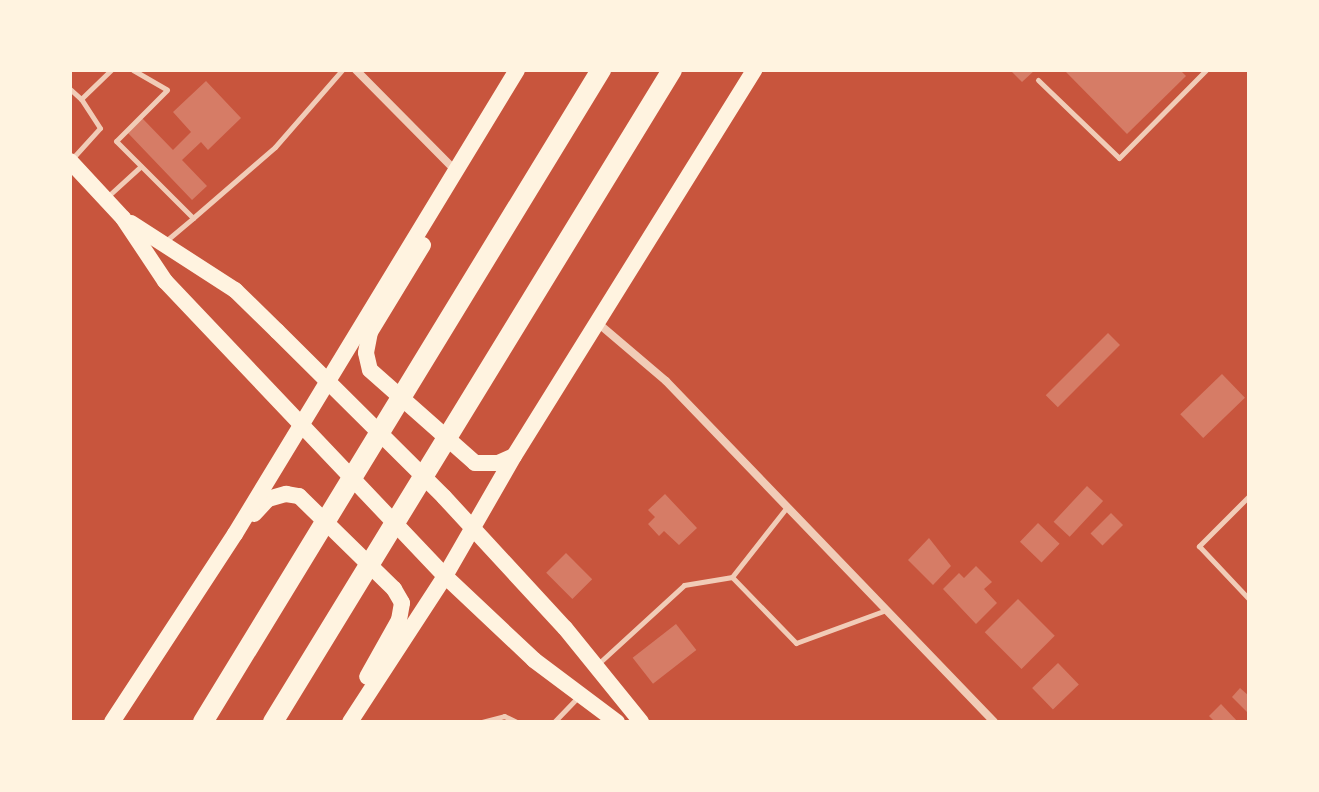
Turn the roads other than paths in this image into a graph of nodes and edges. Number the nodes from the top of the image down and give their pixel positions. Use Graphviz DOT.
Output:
graph roads {
  1 [pos="111,70"];
  2 [pos="133,70"];
  3 [pos="342,70"];
  4 [pos="517,70"];
  5 [pos="601,70"];
  6 [pos="754,70"];
  7 [pos="1206,70"];
  8 [pos="361,71"];
  9 [pos="670,74"];
  10 [pos="1038,80"];
  11 [pos="70,89"];
  12 [pos="81,99"];
  13 [pos="70,161"];
  14 [pos="141,166"];
  15 [pos="455,170"];
  16 [pos="105,198"];
  17 [pos="433,209"];
  18 [pos="123,218"];
  19 [pos="193,218"];
  20 [pos="163,243"];
  21 [pos="599,324"];
  22 [pos="327,383"];
  23 [pos="301,425"];
  24 [pos="514,456"];
  25 [pos="1249,496"];
  26 [pos="788,506"];
  27 [pos="471,530"];
  28 [pos="235,534"];
  29 [pos="445,576"];
  30 [pos="732,577"];
  31 [pos="1249,599"];
  32 [pos="886,610"];
  33 [pos="248,649"];
  34 [pos="595,666"];
  35 [pos="580,694"];
  36 [pos="112,722"];
  37 [pos="190,722"];
  38 [pos="203,722"];
  39 [pos="273,722"];
  40 [pos="348,722"];
  41 [pos="482,722"];
  42 [pos="517,722"];
  43 [pos="554,722"];
  44 [pos="617,722"];
  45 [pos="641,722"];
  46 [pos="994,722"];
  1 -- 12 [label="lane"];
  2 -- 14 [label="lane"];
  3 -- 19 [label="lane"];
  4 -- 15 [label="main road"];
  5 -- 33 [label="highway"];
  6 -- 21 [label="main road"];
  7 -- 10 [label="lane"];
  8 -- 15 [label="street"];
  9 -- 39 [label="highway"];
  11 -- 12 [label="lane"];
  12 -- 13 [label="lane"];
  13 -- 16 [label="main road"];
  14 -- 16 [label="lane"];
  14 -- 19 [label="lane"];
  15 -- 17 [label="main road"];
  16 -- 18 [label="main road"];
  17 -- 22 [label="main road"];
  17 -- 24 [label="main road"];
  18 -- 20 [label="main road"];
  18 -- 23 [label="main road"];
  19 -- 20 [label="lane"];
  20 -- 22 [label="main road"];
  21 -- 24 [label="main road"];
  21 -- 26 [label="street"];
  22 -- 23 [label="main road"];
  22 -- 27 [label="main road"];
  23 -- 28 [label="main road"];
  23 -- 29 [label="main road"];
  24 -- 27 [label="main road"];
  25 -- 31 [label="lane"];
  26 -- 30 [label="lane"];
  26 -- 32 [label="street"];
  27 -- 29 [label="main road"];
  27 -- 34 [label="main road"];
  28 -- 36 [label="main road"];
  28 -- 40 [label="main road"];
  29 -- 35 [label="main road"];
  29 -- 40 [label="main road"];
  30 -- 32 [label="lane"];
  30 -- 34 [label="lane"];
  32 -- 46 [label="street"];
  33 -- 37 [label="highway"];
  33 -- 38 [label="highway"];
  34 -- 45 [label="main road"];
  35 -- 43 [label="lane"];
  35 -- 44 [label="main road"];
  41 -- 42 [label="lane"];
}
